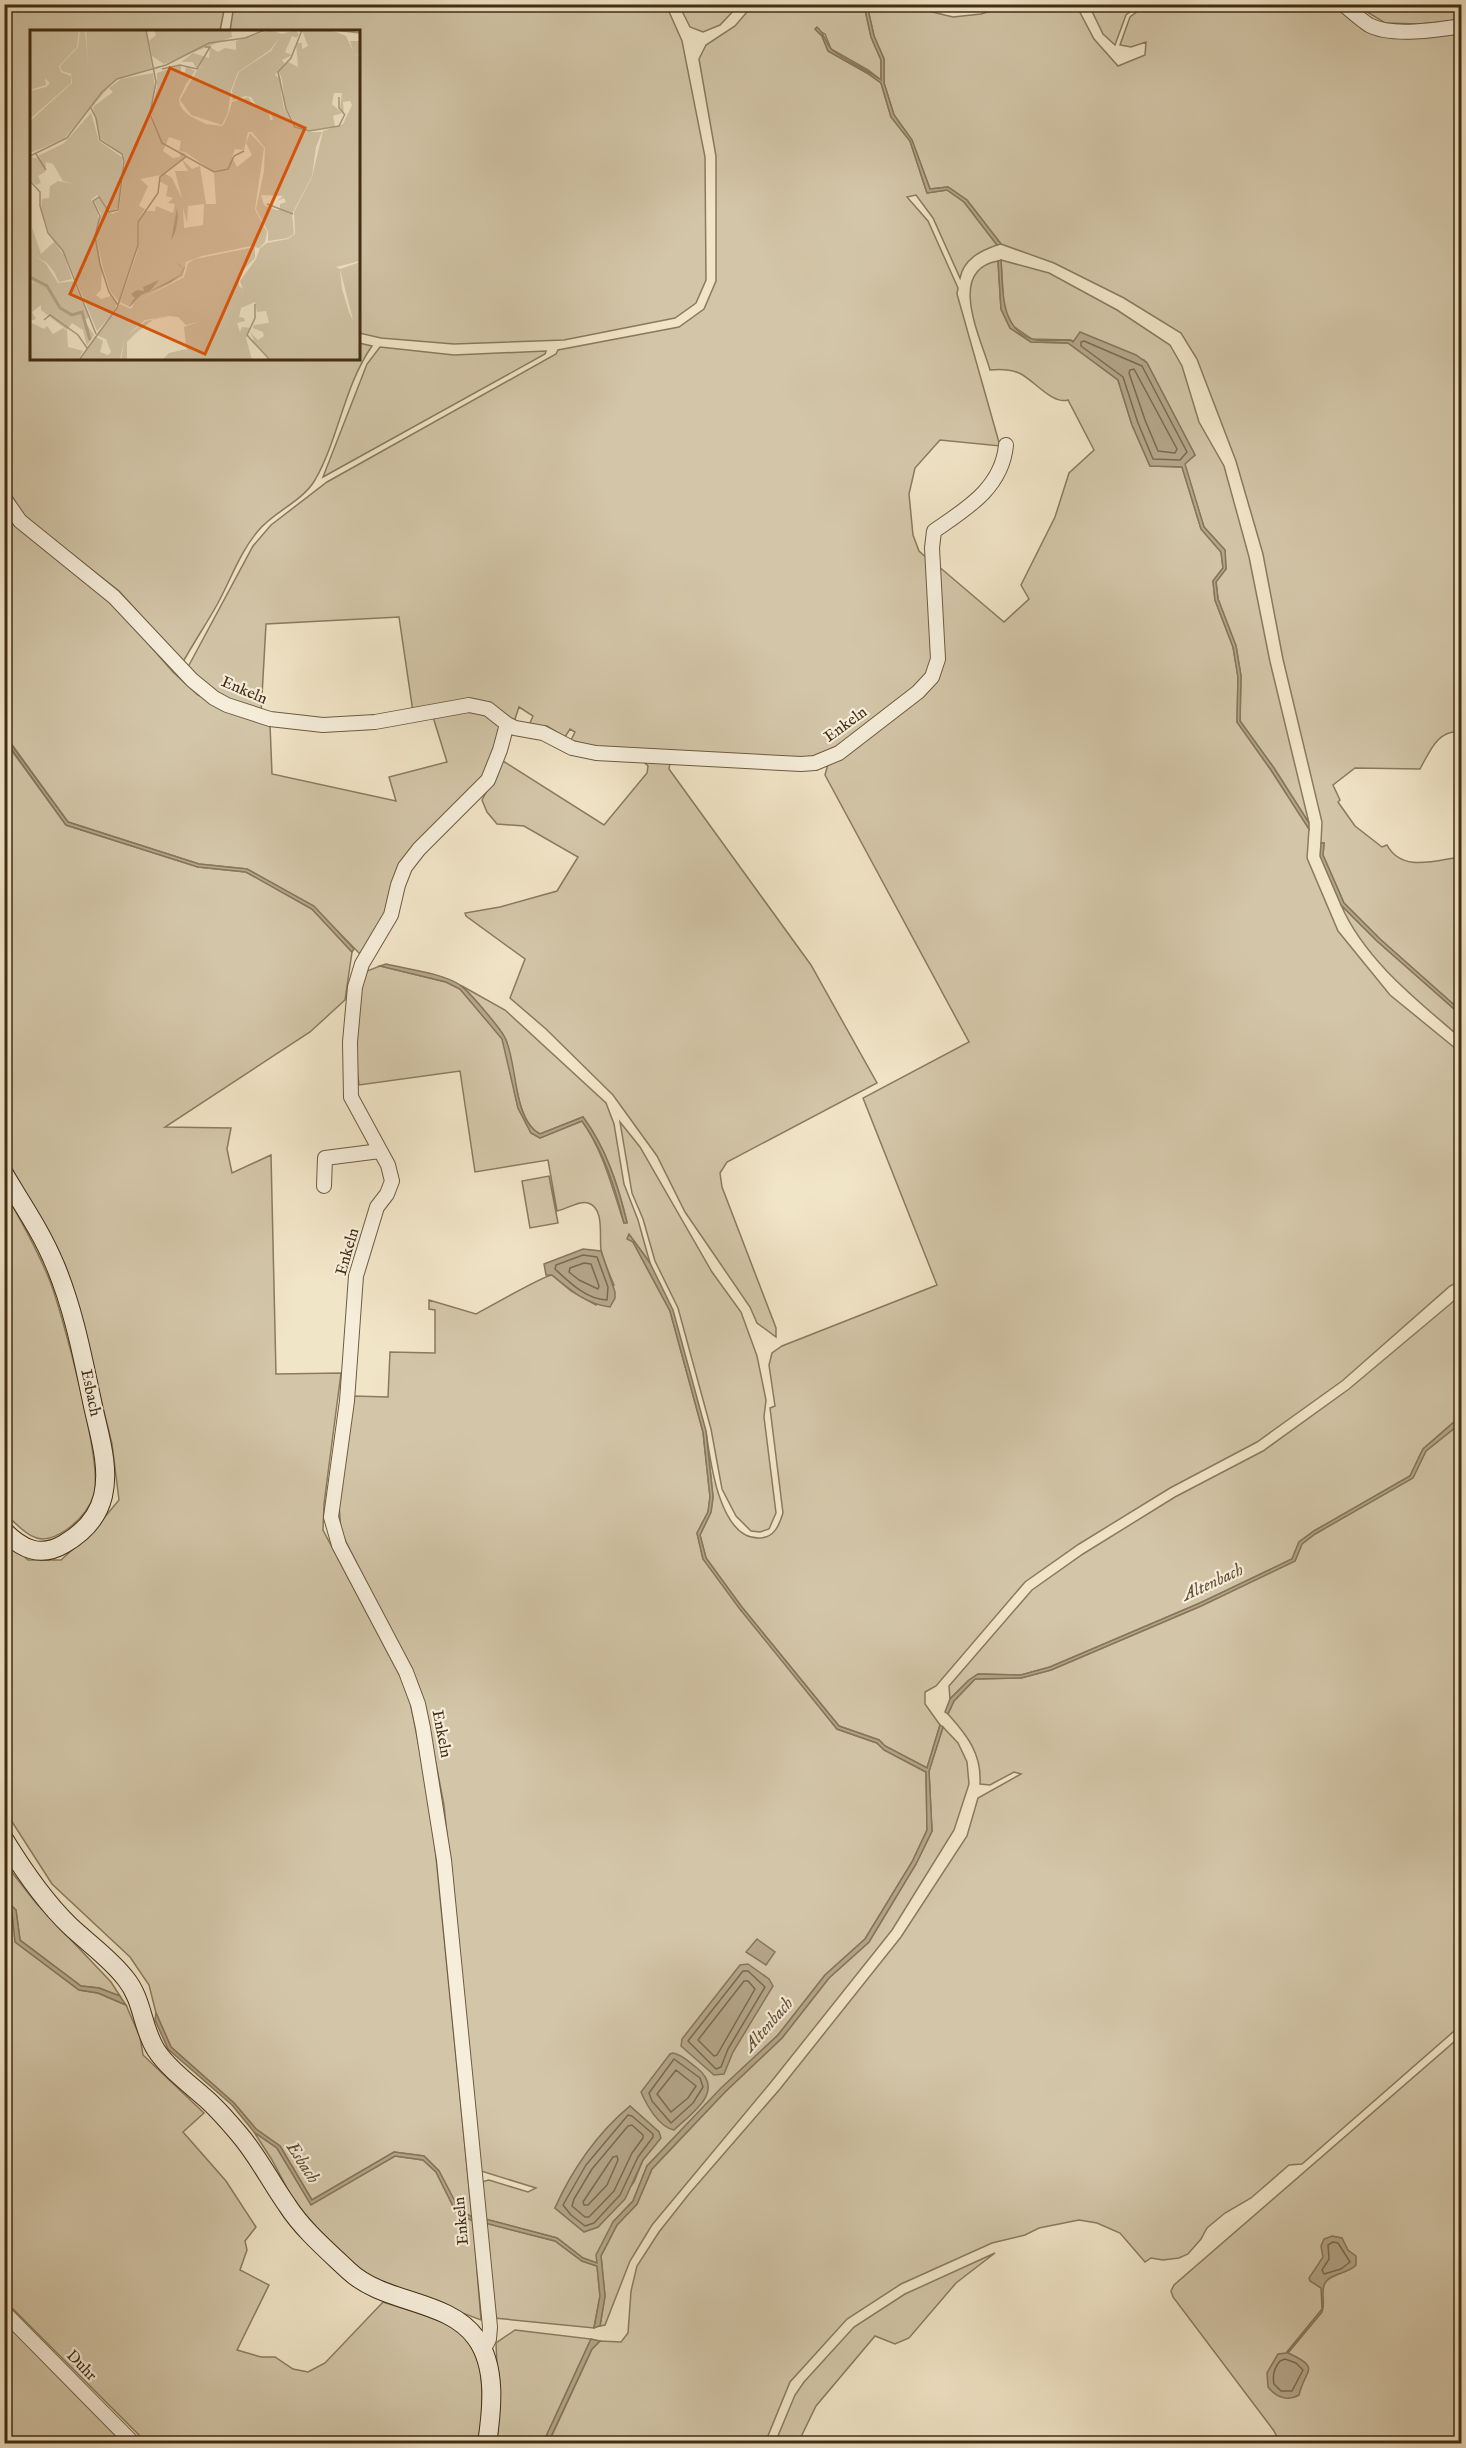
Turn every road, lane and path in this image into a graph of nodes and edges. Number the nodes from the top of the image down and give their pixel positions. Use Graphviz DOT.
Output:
graph roads {
  1 [pos="1343,4"];
  2 [pos="1461,26"];
  3 [pos="1005,445"];
  4 [pos="4,498"];
  5 [pos="507,724"];
  6 [pos="380,1151"];
  7 [pos="4,1174"];
  8 [pos="324,1186"];
  9 [pos="4,1530"];
  10 [pos="4,1839"];
  11 [pos="4,2312"];
  12 [pos="483,2351"];
  13 [pos="134,2444"];
  14 [pos="487,2444"];
  1 -- 2 [label="street"];
  3 -- 5 [label="street, Enkeln"];
  4 -- 5 [label="street, Enkeln"];
  5 -- 6 [label="street, Enkeln"];
  6 -- 8 [label="street"];
  6 -- 12 [label="street, Enkeln"];
  7 -- 9 [label="street, Esbach"];
  10 -- 12 [label="street"];
  11 -- 13 [label="street, Duhr"];
  12 -- 14 [label="street"];
}
